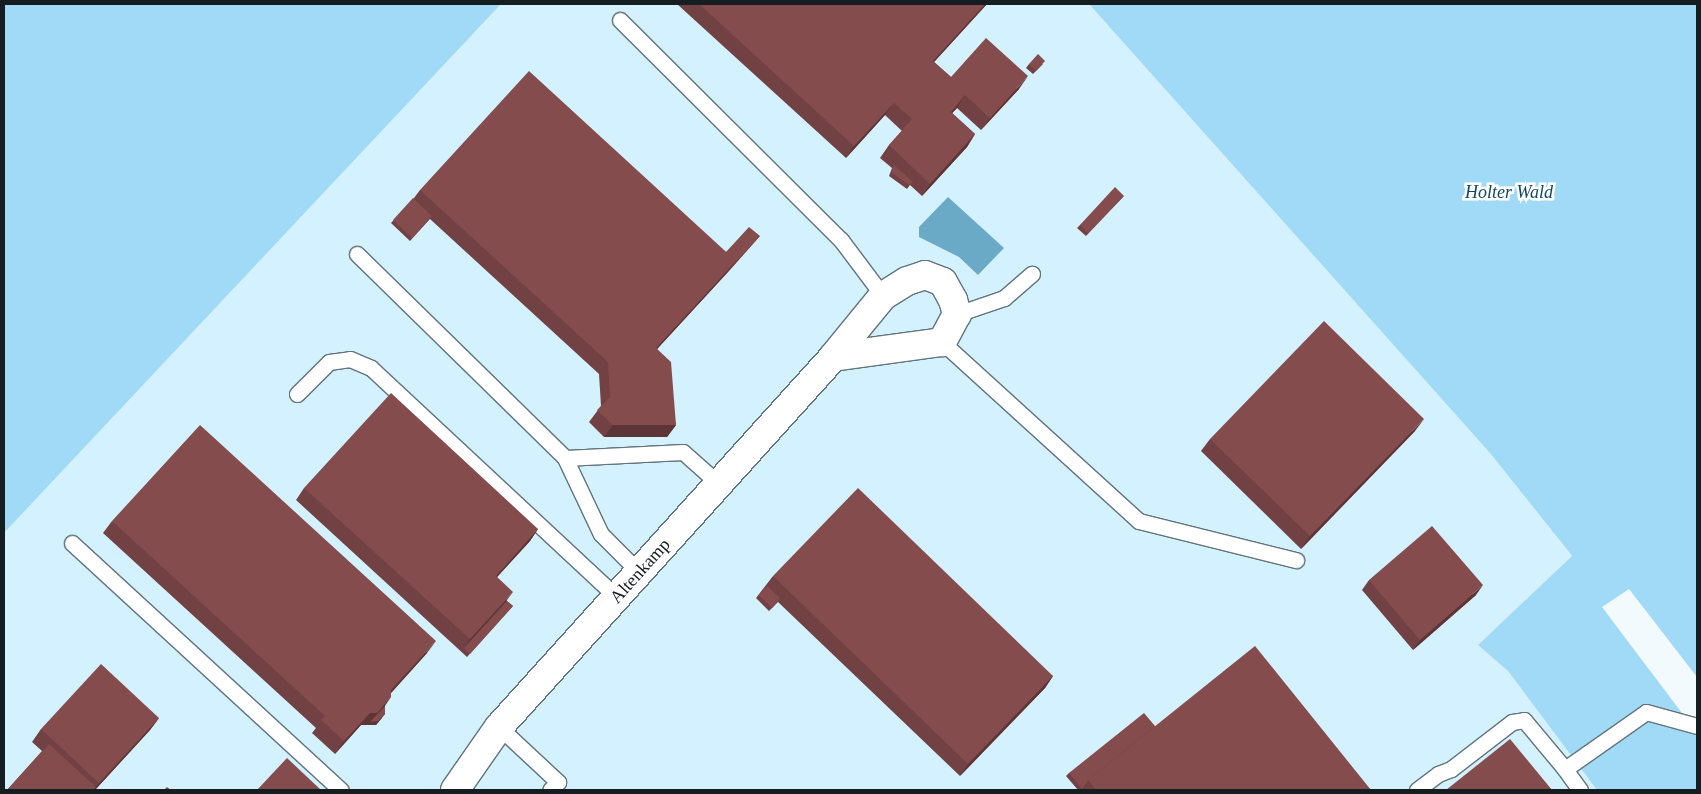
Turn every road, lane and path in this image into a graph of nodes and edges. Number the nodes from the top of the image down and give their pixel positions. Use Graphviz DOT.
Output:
graph roads {
  1 [pos="620,20"];
  2 [pos="357,254"];
  3 [pos="1032,274"];
  4 [pos="883,296"];
  5 [pos="957,314"];
  6 [pos="942,342"];
  7 [pos="833,357"];
  8 [pos="297,394"];
  9 [pos="565,458"];
  10 [pos="719,484"];
  11 [pos="72,543"];
  12 [pos="1296,560"];
  13 [pos="639,572"];
  14 [pos="617,597"];
  15 [pos="1697,726"];
  16 [pos="500,727"];
  17 [pos="1565,769"];
  18 [pos="341,790"];
  19 [pos="454,790"];
  20 [pos="550,790"];
  21 [pos="1417,790"];
  22 [pos="1580,790"];
  1 -- 4 [label="lane"];
  2 -- 9 [label="lane"];
  3 -- 5 [label="lane"];
  4 -- 5 [label="street, Altenkamp"];
  4 -- 7 [label="street, Altenkamp"];
  5 -- 6 [label="street"];
  6 -- 7 [label="street"];
  6 -- 12 [label="lane"];
  7 -- 10 [label="street, Altenkamp"];
  8 -- 14 [label="lane"];
  9 -- 10 [label="lane"];
  9 -- 13 [label="lane"];
  10 -- 13 [label="street, Altenkamp"];
  11 -- 18 [label="lane"];
  13 -- 14 [label="street, Altenkamp"];
  14 -- 16 [label="street, Altenkamp"];
  15 -- 17 [label="lane"];
  16 -- 19 [label="street, Altenkamp"];
  16 -- 20 [label="lane"];
  17 -- 21 [label="lane"];
  17 -- 22 [label="lane"];
}
